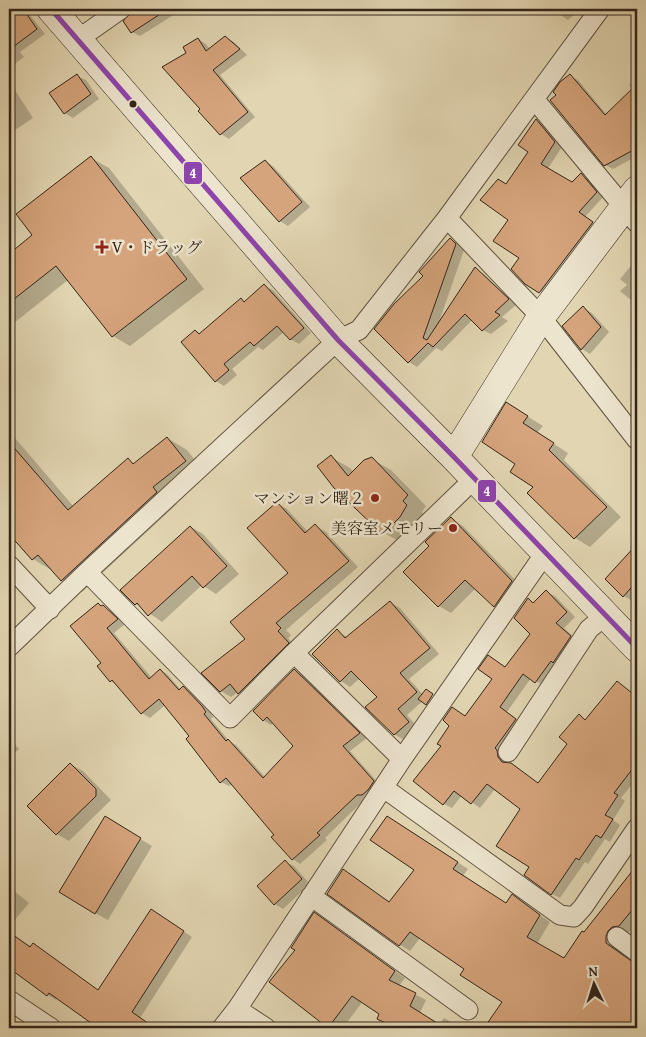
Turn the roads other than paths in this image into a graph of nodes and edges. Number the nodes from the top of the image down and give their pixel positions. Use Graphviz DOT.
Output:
graph roads {
  1 [pos="51,9"];
  2 [pos="121,9"];
  3 [pos="600,9"];
  4 [pos="77,40"];
  5 [pos="535,100"];
  6 [pos="633,207"];
  7 [pos="447,218"];
  8 [pos="541,317"];
  9 [pos="338,340"];
  10 [pos="637,440"];
  11 [pos="454,457"];
  12 [pos="474,478"];
  13 [pos="546,552"];
  14 [pos="9,565"];
  15 [pos="87,572"];
  16 [pos="50,609"];
  17 [pos="606,615"];
  18 [pos="9,647"];
  19 [pos="637,648"];
  20 [pos="294,654"];
  21 [pos="508,752"];
  22 [pos="402,759"];
  23 [pos="384,788"];
  24 [pos="637,828"];
  25 [pos="310,896"];
  26 [pos="617,937"];
  27 [pos="637,952"];
  28 [pos="9,1000"];
  29 [pos="237,1009"];
  30 [pos="468,1010"];
  31 [pos="50,1028"];
  32 [pos="222,1028"];
  33 [pos="266,1028"];
  1 -- 4 [label="main road"];
  2 -- 4 [label="street"];
  3 -- 5 [label="street"];
  4 -- 9 [label="main road"];
  5 -- 6 [label="street"];
  5 -- 7 [label="street"];
  6 -- 8 [label="main road"];
  7 -- 8 [label="street"];
  7 -- 9 [label="street"];
  8 -- 10 [label="street"];
  8 -- 11 [label="main road"];
  9 -- 11 [label="main road"];
  9 -- 15 [label="street"];
  11 -- 12 [label="main road"];
  12 -- 13 [label="main road"];
  12 -- 20 [label="street"];
  13 -- 17 [label="main road"];
  13 -- 22 [label="street"];
  14 -- 16 [label="street"];
  15 -- 16 [label="street"];
  15 -- 20 [label="street"];
  16 -- 18 [label="street"];
  17 -- 19 [label="main road"];
  17 -- 21 [label="street"];
  20 -- 22 [label="street"];
  22 -- 23 [label="street"];
  23 -- 24 [label="street"];
  23 -- 25 [label="street"];
  25 -- 29 [label="street"];
  25 -- 30 [label="street"];
  26 -- 27 [label="street"];
  28 -- 31 [label="street"];
  29 -- 32 [label="street"];
  29 -- 33 [label="street"];
}
